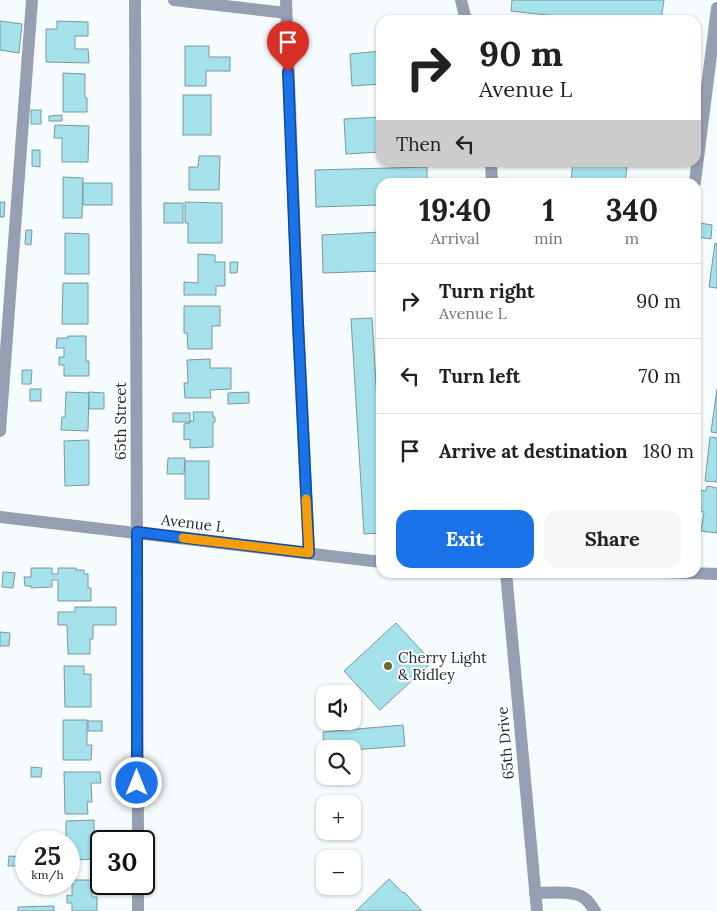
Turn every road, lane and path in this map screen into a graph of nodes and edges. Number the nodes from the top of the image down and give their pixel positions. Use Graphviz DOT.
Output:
graph roads {
  1 [pos="32,0"];
  2 [pos="135,0"];
  3 [pos="174,0"];
  4 [pos="286,0"];
  5 [pos="461,0"];
  6 [pos="717,8"];
  7 [pos="286,13"];
  8 [pos="465,15"];
  9 [pos="701,135"];
  10 [pos="0,431"];
  11 [pos="0,517"];
  12 [pos="137,532"];
  13 [pos="309,553"];
  14 [pos="376,561"];
  15 [pos="701,573"];
  16 [pos="717,574"];
  17 [pos="507,578"];
  18 [pos="138,830"];
  19 [pos="535,893"];
  20 [pos="138,895"];
  21 [pos="138,911"];
  22 [pos="537,911"];
  23 [pos="594,911"];
  1 -- 10 [label="street"];
  2 -- 12 [label="street, 65th Street"];
  3 -- 7 [label="street"];
  4 -- 7 [label="street"];
  5 -- 8 [label="street"];
  6 -- 9 [label="street"];
  7 -- 13 [label="street"];
  11 -- 12 [label="street, Avenue L"];
  12 -- 13 [label="street, Avenue L"];
  12 -- 18 [label="street, 65th Street"];
  13 -- 14 [label="street, Avenue L"];
  15 -- 16 [label="street"];
  17 -- 19 [label="street, 65th Drive"];
  19 -- 22 [label="street, 65th Drive"];
  19 -- 23 [label="street"];
  20 -- 21 [label="street"];
}
